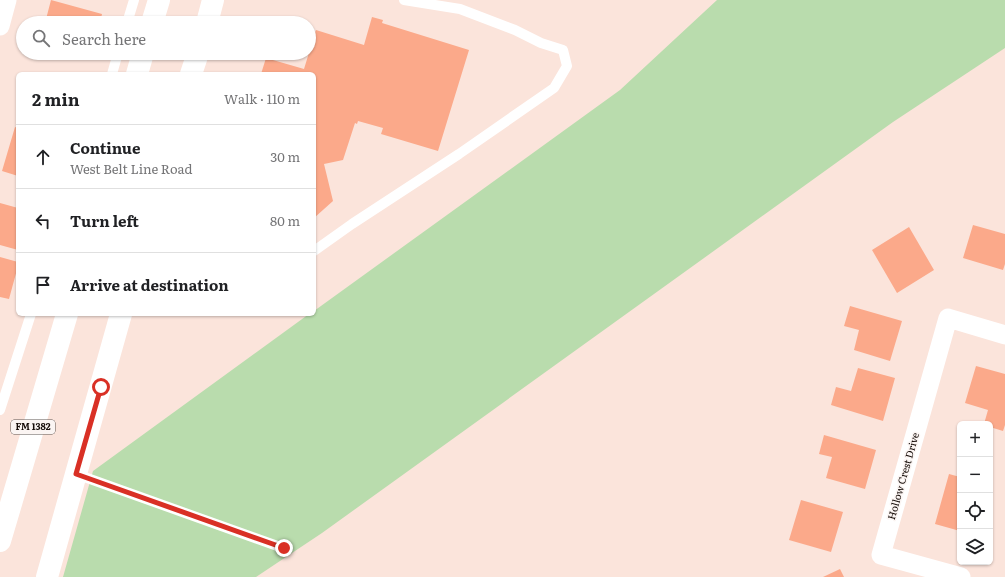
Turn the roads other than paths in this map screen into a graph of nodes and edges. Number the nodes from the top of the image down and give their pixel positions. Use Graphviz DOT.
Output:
graph roads {
  1 [pos="7,0"];
  2 [pos="134,0"];
  3 [pos="159,0"];
  4 [pos="213,0"];
  5 [pos="404,0"];
  6 [pos="129,16"];
  7 [pos="154,16"];
  8 [pos="209,16"];
  9 [pos="0,26"];
  10 [pos="116,60"];
  11 [pos="141,60"];
  12 [pos="196,60"];
  13 [pos="113,72"];
  14 [pos="138,72"];
  15 [pos="193,72"];
  16 [pos="316,250"];
  17 [pos="30,316"];
  18 [pos="65,316"];
  19 [pos="120,316"];
  20 [pos="1005,335"];
  21 [pos="0,410"];
  22 [pos="76,474"];
  23 [pos="0,541"];
  24 [pos="284,548"];
  25 [pos="47,577"];
  26 [pos="961,577"];
  1 -- 9 [label="street"];
  2 -- 6 [label="lane"];
  3 -- 7 [label="main road"];
  4 -- 8 [label="main road"];
  5 -- 16 [label="lane"];
  10 -- 13 [label="lane"];
  11 -- 14 [label="main road"];
  12 -- 15 [label="main road"];
  17 -- 21 [label="lane"];
  18 -- 23 [label="main road, FM 1382"];
  19 -- 22 [label="main road"];
  20 -- 26 [label="street, Hollow Crest Drive"];
  22 -- 24 [label="lane"];
  22 -- 25 [label="main road"];
}
